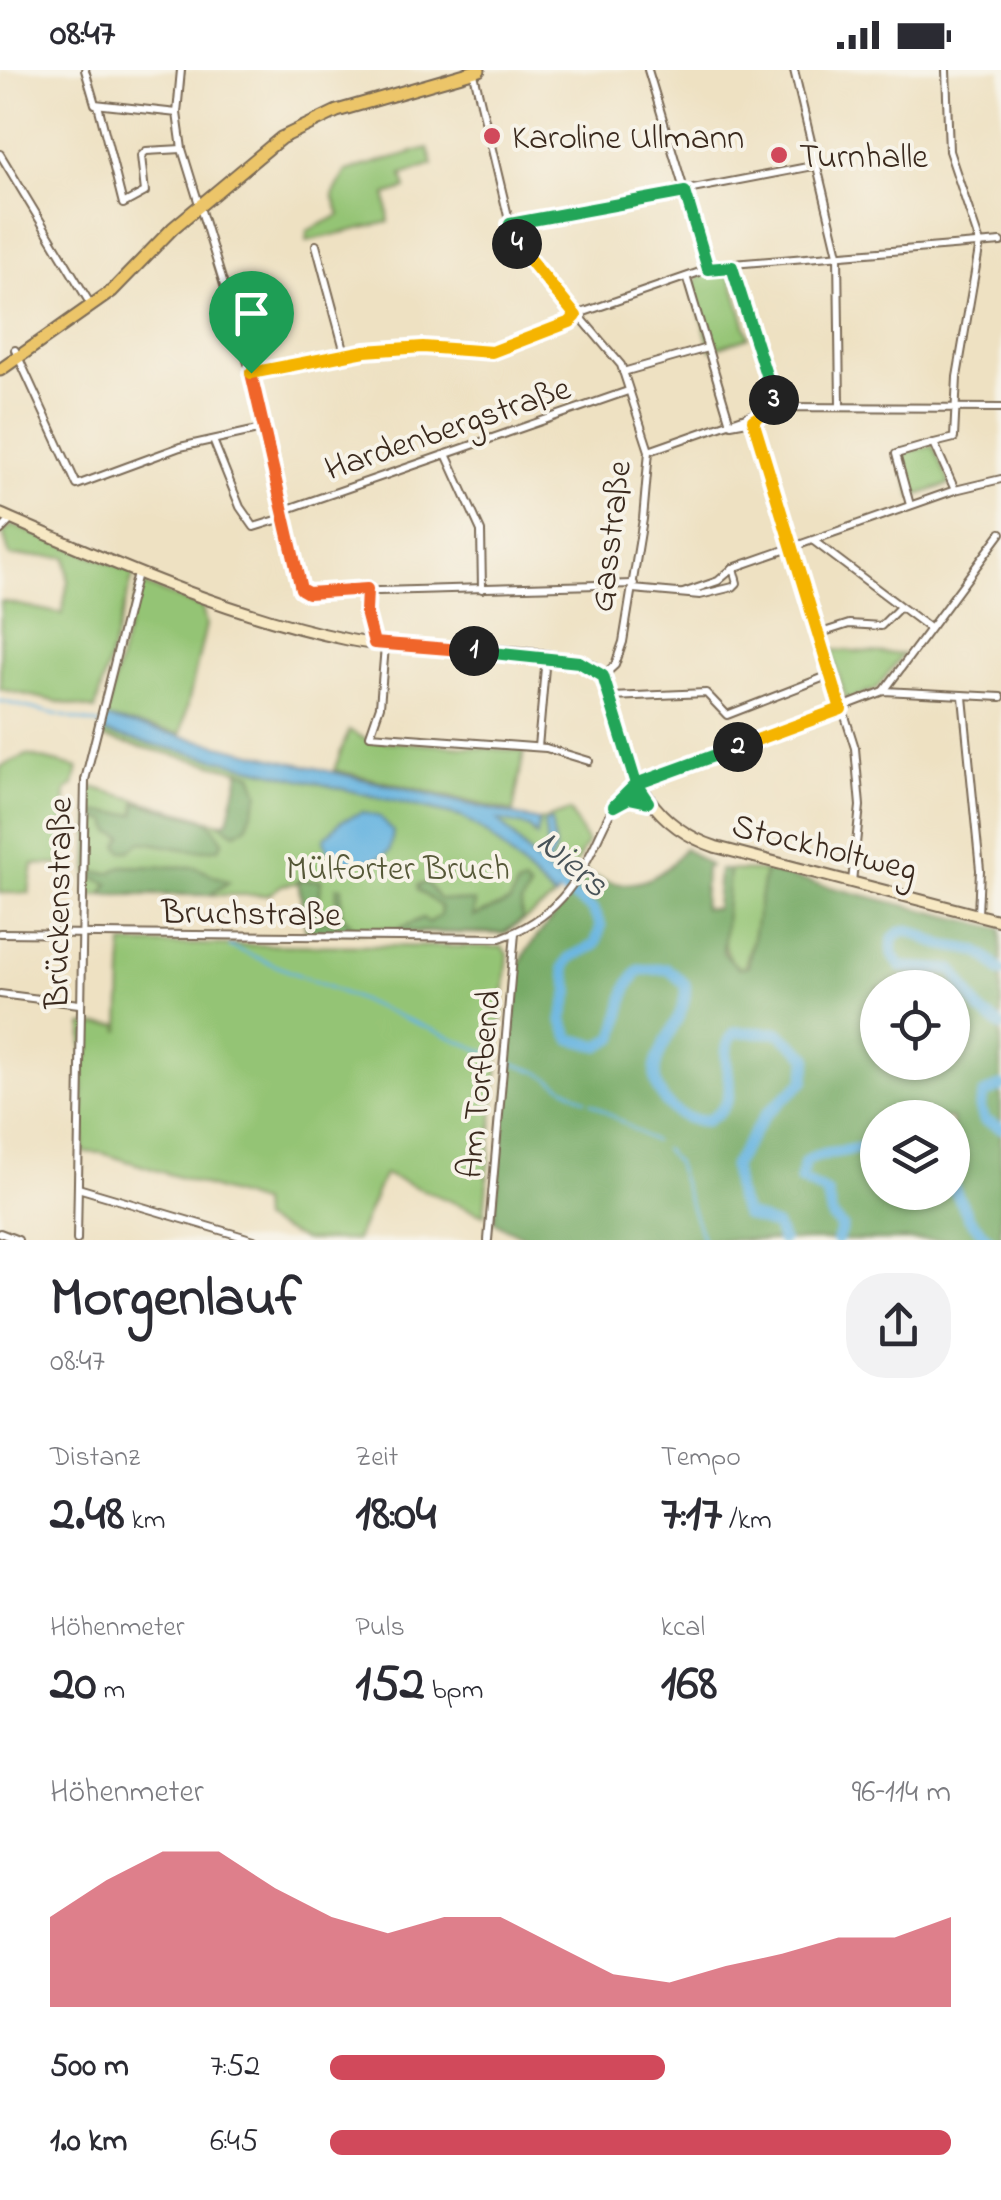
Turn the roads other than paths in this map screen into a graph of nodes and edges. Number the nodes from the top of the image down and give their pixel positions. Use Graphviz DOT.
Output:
graph roads {
  1 [pos="85,70"];
  2 [pos="181,70"];
  3 [pos="449,70"];
  4 [pos="475,70"];
  5 [pos="648,70"];
  6 [pos="794,70"];
  7 [pos="946,70"];
  8 [pos="97,105"];
  9 [pos="177,113"];
  10 [pos="182,148"];
  11 [pos="0,154"];
  12 [pos="818,165"];
  13 [pos="685,192"];
  14 [pos="200,201"];
  15 [pos="510,224"];
  16 [pos="1001,242"];
  17 [pos="980,244"];
  18 [pos="316,245"];
  19 [pos="838,254"];
  20 [pos="732,267"];
  21 [pos="708,269"];
  22 [pos="687,279"];
  23 [pos="90,302"];
  24 [pos="576,316"];
  25 [pos="707,348"];
  26 [pos="17,354"];
  27 [pos="345,354"];
  28 [pos="0,362"];
  29 [pos="0,370"];
  30 [pos="623,372"];
  31 [pos="251,373"];
  32 [pos="628,391"];
  33 [pos="840,405"];
  34 [pos="954,405"];
  35 [pos="774,407"];
  36 [pos="1001,408"];
  37 [pos="752,418"];
  38 [pos="730,423"];
  39 [pos="262,429"];
  40 [pos="213,440"];
  41 [pos="934,444"];
  42 [pos="649,451"];
  43 [pos="446,454"];
  44 [pos="1001,478"];
  45 [pos="956,490"];
  46 [pos="910,505"];
  47 [pos="0,514"];
  48 [pos="283,514"];
  49 [pos="12,519"];
  50 [pos="0,531"];
  51 [pos="1001,533"];
  52 [pos="814,541"];
  53 [pos="794,547"];
  54 [pos="732,568"];
  55 [pos="137,573"];
  56 [pos="634,587"];
  57 [pos="367,589"];
  58 [pos="482,589"];
  59 [pos="683,593"];
  60 [pos="900,607"];
  61 [pos="929,628"];
  62 [pos="818,634"];
  63 [pos="380,644"];
  64 [pos="546,656"];
  65 [pos="830,675"];
  66 [pos="603,676"];
  67 [pos="884,691"];
  68 [pos="612,697"];
  69 [pos="963,697"];
  70 [pos="1001,698"];
  71 [pos="841,709"];
  72 [pos="538,747"];
  73 [pos="590,761"];
  74 [pos="636,784"];
  75 [pos="648,802"];
  76 [pos="614,806"];
  77 [pos="852,882"];
  78 [pos="978,915"];
  79 [pos="1001,921"];
  80 [pos="0,933"];
  81 [pos="516,933"];
  82 [pos="80,934"];
  83 [pos="0,994"];
  84 [pos="79,1004"];
  85 [pos="77,1188"];
  86 [pos="0,1233"];
  87 [pos="18,1240"];
  88 [pos="77,1240"];
  89 [pos="254,1240"];
  90 [pos="488,1240"];
  1 -- 8 [label="street"];
  2 -- 9 [label="street"];
  3 -- 14 [label="main road"];
  4 -- 14 [label="main road"];
  4 -- 15 [label="street, Gasstraße"];
  5 -- 13 [label="street"];
  6 -- 12 [label="street"];
  7 -- 17 [label="street"];
  8 -- 9 [label="street"];
  8 -- 10 [label="street"];
  9 -- 10 [label="street"];
  10 -- 14 [label="street"];
  11 -- 23 [label="street"];
  12 -- 13 [label="street"];
  12 -- 19 [label="street"];
  13 -- 15 [label="street"];
  13 -- 21 [label="street"];
  14 -- 23 [label="main road"];
  14 -- 31 [label="street"];
  15 -- 24 [label="street, Gasstraße"];
  16 -- 17 [label="street"];
  17 -- 19 [label="street"];
  17 -- 34 [label="street"];
  18 -- 27 [label="street"];
  19 -- 20 [label="street"];
  19 -- 33 [label="street"];
  20 -- 21 [label="street"];
  20 -- 35 [label="street"];
  21 -- 22 [label="street"];
  22 -- 24 [label="street"];
  22 -- 25 [label="street"];
  23 -- 26 [label="main road"];
  24 -- 27 [label="street"];
  24 -- 30 [label="street, Gasstraße"];
  25 -- 30 [label="street"];
  25 -- 38 [label="street"];
  26 -- 28 [label="main road"];
  26 -- 29 [label="main road"];
  26 -- 40 [label="street"];
  27 -- 31 [label="street"];
  30 -- 32 [label="street, Gasstraße"];
  31 -- 39 [label="street"];
  32 -- 42 [label="street, Gasstraße"];
  32 -- 43 [label="street, Hardenbergstraße"];
  33 -- 34 [label="street"];
  33 -- 35 [label="street"];
  34 -- 36 [label="street"];
  34 -- 41 [label="street"];
  35 -- 37 [label="street"];
  37 -- 38 [label="street"];
  37 -- 53 [label="street"];
  38 -- 42 [label="street"];
  39 -- 40 [label="street"];
  39 -- 48 [label="street"];
  40 -- 48 [label="street"];
  41 -- 45 [label="street"];
  41 -- 46 [label="street"];
  42 -- 56 [label="street, Gasstraße"];
  43 -- 48 [label="street, Hardenbergstraße"];
  43 -- 58 [label="street"];
  44 -- 45 [label="street"];
  45 -- 46 [label="street"];
  46 -- 52 [label="street"];
  47 -- 49 [label="main road"];
  48 -- 57 [label="street"];
  49 -- 50 [label="street"];
  49 -- 55 [label="main road"];
  51 -- 61 [label="street"];
  52 -- 53 [label="street"];
  52 -- 60 [label="street"];
  53 -- 54 [label="street"];
  53 -- 62 [label="street"];
  54 -- 59 [label="street"];
  54 -- 59 [label="street"];
  55 -- 63 [label="main road"];
  55 -- 82 [label="street, Brückenstraße"];
  56 -- 58 [label="street"];
  56 -- 59 [label="street"];
  56 -- 66 [label="street, Gasstraße"];
  57 -- 58 [label="street"];
  57 -- 63 [label="street"];
  60 -- 61 [label="street"];
  60 -- 62 [label="street"];
  61 -- 67 [label="street"];
  62 -- 65 [label="street"];
  63 -- 64 [label="main road"];
  63 -- 72 [label="street"];
  64 -- 66 [label="main road"];
  64 -- 72 [label="street"];
  65 -- 68 [label="street"];
  65 -- 71 [label="street"];
  66 -- 68 [label="main road"];
  67 -- 69 [label="street"];
  67 -- 71 [label="street"];
  68 -- 74 [label="main road"];
  69 -- 70 [label="street"];
  69 -- 78 [label="street"];
  71 -- 74 [label="street"];
  71 -- 77 [label="street"];
  72 -- 73 [label="street"];
  74 -- 75 [label="main road"];
  74 -- 76 [label="street"];
  75 -- 76 [label="street"];
  75 -- 77 [label="main road, Stockholtweg"];
  76 -- 81 [label="street, Bruchstraße"];
  77 -- 78 [label="main road, Stockholtweg"];
  78 -- 79 [label="main road, Stockholtweg"];
  80 -- 82 [label="street, Bruchstraße"];
  81 -- 82 [label="street, Bruchstraße"];
  81 -- 90 [label="street, Am Torfbend"];
  82 -- 84 [label="street, Brückenstraße"];
  83 -- 84 [label="street"];
  84 -- 85 [label="street, Brückenstraße"];
  85 -- 88 [label="street, Brückenstraße"];
  85 -- 89 [label="street"];
  86 -- 87 [label="street"];
}
